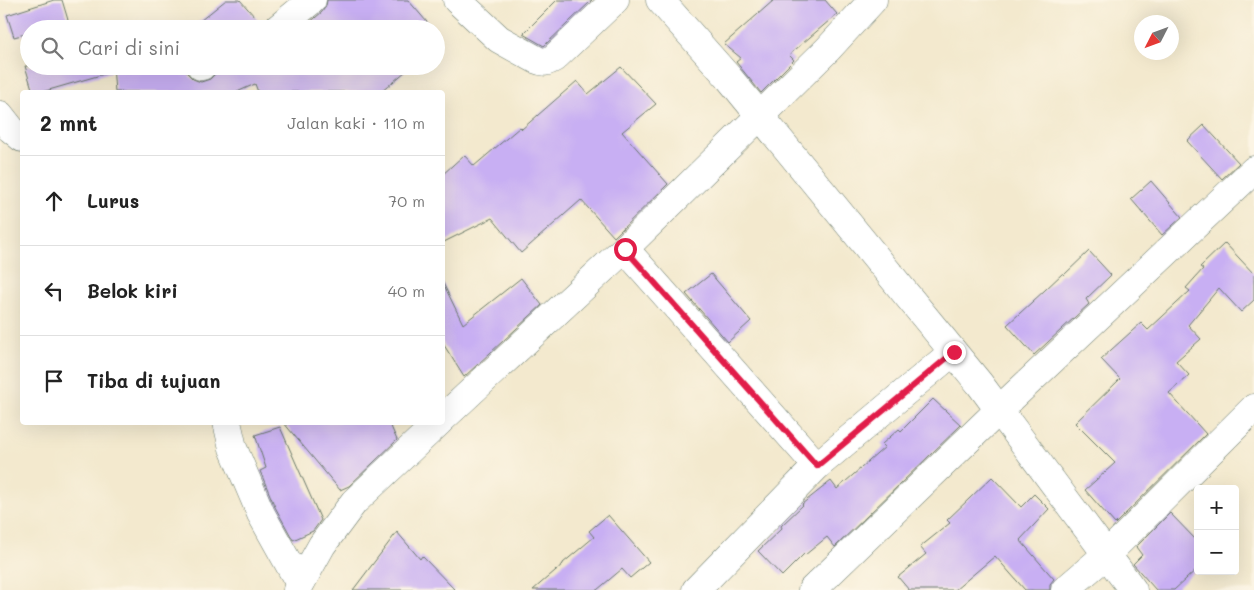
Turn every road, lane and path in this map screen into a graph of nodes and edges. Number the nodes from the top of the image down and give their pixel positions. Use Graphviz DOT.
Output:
graph roads {
  1 [pos="312,0"];
  2 [pos="457,0"];
  3 [pos="615,0"];
  4 [pos="660,0"];
  5 [pos="873,0"];
  6 [pos="288,20"];
  7 [pos="0,115"];
  8 [pos="760,116"];
  9 [pos="20,136"];
  10 [pos="1254,170"];
  11 [pos="625,249"];
  12 [pos="954,352"];
  13 [pos="1254,408"];
  14 [pos="999,410"];
  15 [pos="445,416"];
  16 [pos="228,425"];
  17 [pos="436,425"];
  18 [pos="817,466"];
  19 [pos="1106,555"];
  20 [pos="299,587"];
  21 [pos="696,590"];
  22 [pos="812,590"];
  23 [pos="1066,590"];
  24 [pos="1133,590"];
  1 -- 6 [label="street"];
  2 -- 3 [label="street"];
  4 -- 8 [label="street"];
  5 -- 8 [label="street"];
  7 -- 9 [label="street"];
  8 -- 11 [label="street"];
  8 -- 12 [label="street"];
  10 -- 14 [label="street"];
  11 -- 15 [label="street"];
  11 -- 18 [label="street"];
  12 -- 14 [label="street"];
  12 -- 18 [label="street"];
  13 -- 19 [label="street"];
  14 -- 19 [label="street"];
  14 -- 22 [label="street"];
  16 -- 20 [label="street"];
  17 -- 20 [label="street"];
  18 -- 21 [label="street"];
  19 -- 23 [label="street"];
  19 -- 24 [label="street"];
}
